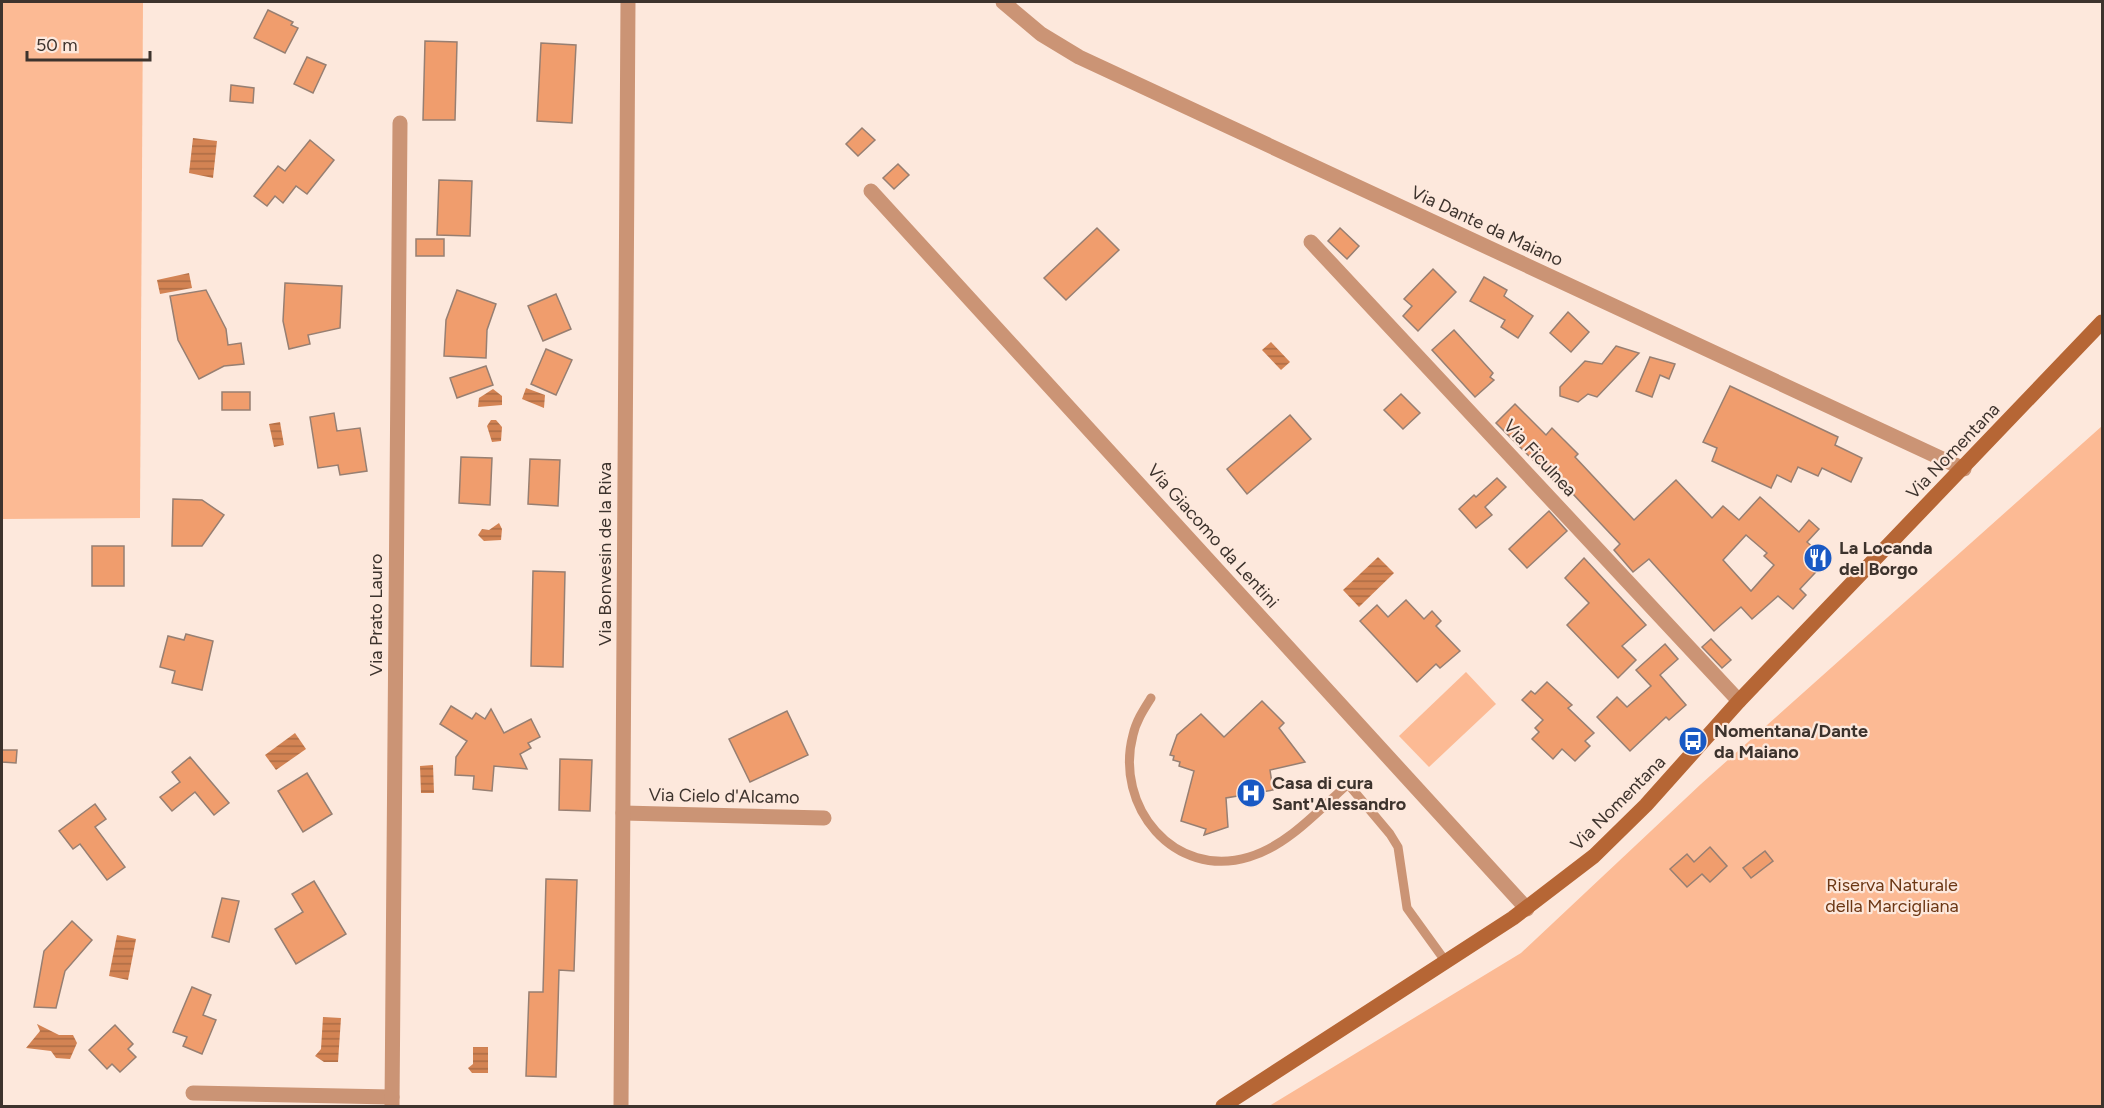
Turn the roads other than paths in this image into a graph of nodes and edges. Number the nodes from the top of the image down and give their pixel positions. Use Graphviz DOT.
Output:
graph roads {
  1 [pos="627,2"];
  2 [pos="1003,2"];
  3 [pos="400,123"];
  4 [pos="871,191"];
  5 [pos="1311,242"];
  6 [pos="2103,322"];
  7 [pos="1964,469"];
  8 [pos="1151,698"];
  9 [pos="1739,701"];
  10 [pos="623,813"];
  11 [pos="824,818"];
  12 [pos="1527,909"];
  13 [pos="1446,962"];
  14 [pos="193,1093"];
  15 [pos="392,1102"];
  16 [pos="621,1107"];
  17 [pos="1223,1107"];
  1 -- 10 [label="street, Via Bonvesin de la Riva"];
  2 -- 7 [label="street, Via Dante da Maiano"];
  3 -- 15 [label="street, Via Prato Lauro"];
  4 -- 12 [label="street, Via Giacomo da Lentini"];
  5 -- 9 [label="street, Via Ficulnea"];
  6 -- 7 [label="main road, Via Nomentana"];
  7 -- 9 [label="main road, Via Nomentana"];
  8 -- 13 [label="lane"];
  9 -- 12 [label="main road, Via Nomentana"];
  10 -- 11 [label="street, Via Cielo d'Alcamo"];
  10 -- 16 [label="street, Via Bonvesin de la Riva"];
  12 -- 13 [label="main road, Via Nomentana"];
  13 -- 17 [label="main road, Via Nomentana"];
  14 -- 15 [label="street"];
}
